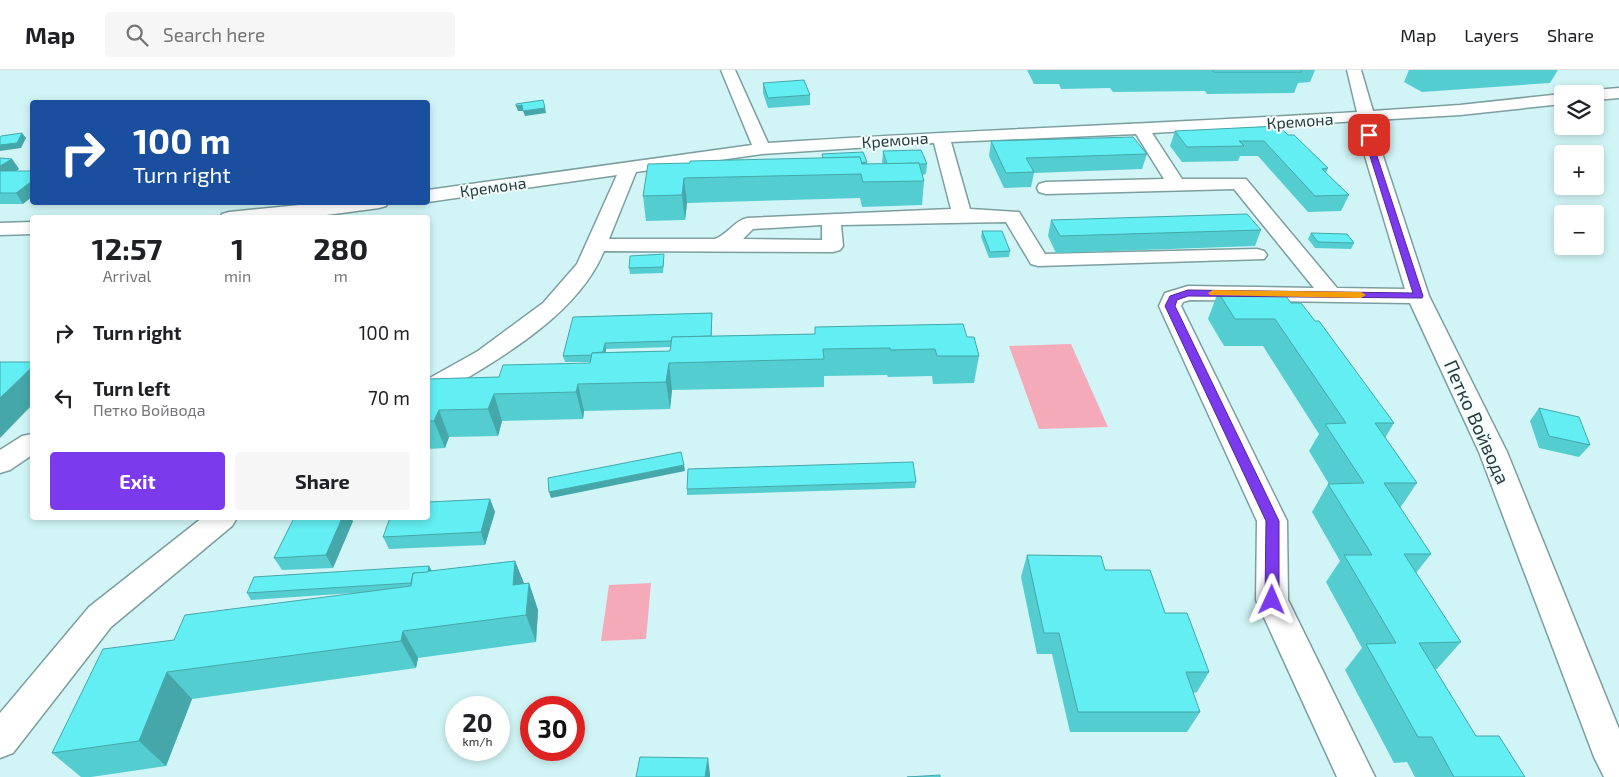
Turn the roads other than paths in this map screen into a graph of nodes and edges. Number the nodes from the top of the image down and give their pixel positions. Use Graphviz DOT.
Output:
graph roads {
  1 [pos="728,70"];
  2 [pos="1354,70"];
  3 [pos="1619,93"];
  4 [pos="1604,94"];
  5 [pos="1554,100"];
  6 [pos="1366,116"];
  7 [pos="1142,130"];
  8 [pos="941,137"];
  9 [pos="762,149"];
  10 [pos="629,168"];
  11 [pos="1177,185"];
  12 [pos="1046,188"];
  13 [pos="430,196"];
  14 [pos="359,205"];
  15 [pos="292,215"];
  16 [pos="962,215"];
  17 [pos="30,228"];
  18 [pos="0,229"];
  19 [pos="596,245"];
  20 [pos="1257,255"];
  21 [pos="1331,295"];
  22 [pos="1418,296"];
  23 [pos="430,389"];
  24 [pos="30,444"];
  25 [pos="0,463"];
  26 [pos="220,520"];
  27 [pos="0,741"];
  28 [pos="1619,768"];
  29 [pos="1356,777"];
  1 -- 9 [label="street"];
  2 -- 6 [label="street, Петко Войвода"];
  3 -- 4 [label="street"];
  5 -- 6 [label="street, Кремона"];
  6 -- 7 [label="street, Кремона"];
  6 -- 22 [label="street, Петко Войвода"];
  7 -- 8 [label="street, Кремона"];
  7 -- 11 [label="street"];
  8 -- 9 [label="street, Кремона"];
  8 -- 16 [label="street"];
  9 -- 10 [label="street, Кремона"];
  10 -- 13 [label="street, Кремона"];
  10 -- 19 [label="street"];
  11 -- 12 [label="street"];
  11 -- 21 [label="street"];
  14 -- 15 [label="street"];
  16 -- 19 [label="street"];
  16 -- 20 [label="street"];
  17 -- 18 [label="street"];
  19 -- 23 [label="street"];
  21 -- 22 [label="street"];
  21 -- 29 [label="street"];
  22 -- 28 [label="street, Петко Войвода"];
  24 -- 25 [label="street"];
  26 -- 27 [label="street"];
}
